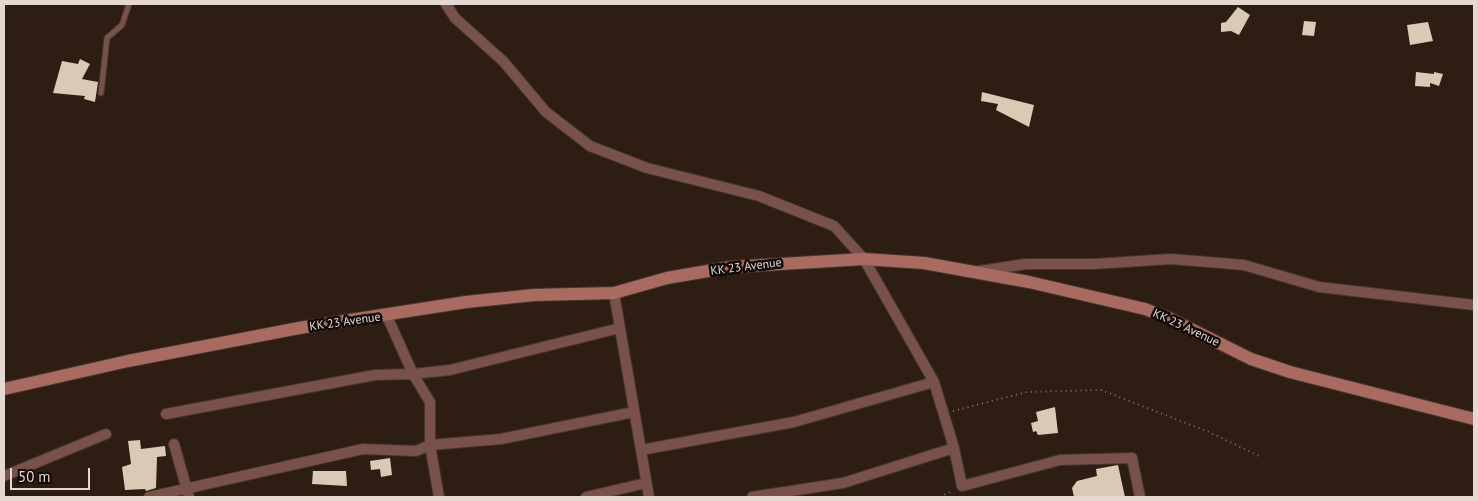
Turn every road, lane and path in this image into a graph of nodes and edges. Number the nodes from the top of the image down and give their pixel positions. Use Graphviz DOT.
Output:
graph roads {
  1 [pos="129,4"];
  2 [pos="446,4"];
  3 [pos="101,93"];
  4 [pos="864,259"];
  5 [pos="971,272"];
  6 [pos="614,293"];
  7 [pos="1474,305"];
  8 [pos="387,316"];
  9 [pos="620,328"];
  10 [pos="413,374"];
  11 [pos="934,382"];
  12 [pos="4,389"];
  13 [pos="634,412"];
  14 [pos="944,413"];
  15 [pos="166,414"];
  16 [pos="1474,419"];
  17 [pos="106,434"];
  18 [pos="174,444"];
  19 [pos="430,445"];
  20 [pos="954,448"];
  21 [pos="641,450"];
  22 [pos="1261,457"];
  23 [pos="4,476"];
  24 [pos="646,483"];
  25 [pos="962,486"];
  26 [pos="188,494"];
  27 [pos="149,497"];
  28 [pos="439,497"];
  29 [pos="586,497"];
  30 [pos="649,497"];
  31 [pos="752,497"];
  32 [pos="940,497"];
  33 [pos="1140,497"];
  1 -- 3 [label="lane"];
  2 -- 4 [label="street"];
  4 -- 5 [label="main road, KK 23 Avenue"];
  4 -- 6 [label="main road, KK 23 Avenue"];
  4 -- 11 [label="street"];
  5 -- 7 [label="street"];
  5 -- 16 [label="main road, KK 23 Avenue"];
  6 -- 8 [label="main road, KK 23 Avenue"];
  6 -- 9 [label="street"];
  8 -- 10 [label="street"];
  8 -- 12 [label="main road, KK 23 Avenue"];
  9 -- 10 [label="street"];
  9 -- 13 [label="street"];
  10 -- 15 [label="street"];
  10 -- 19 [label="street"];
  11 -- 14 [label="street"];
  11 -- 21 [label="street"];
  13 -- 19 [label="street"];
  13 -- 21 [label="street"];
  14 -- 20 [label="street"];
  14 -- 22 [label="path"];
  17 -- 23 [label="street"];
  18 -- 26 [label="street"];
  19 -- 26 [label="street"];
  19 -- 28 [label="street"];
  20 -- 25 [label="street"];
  20 -- 31 [label="street"];
  21 -- 24 [label="street"];
  24 -- 29 [label="street"];
  24 -- 30 [label="street"];
  25 -- 32 [label="path"];
  25 -- 33 [label="street"];
  26 -- 27 [label="street"];
}
